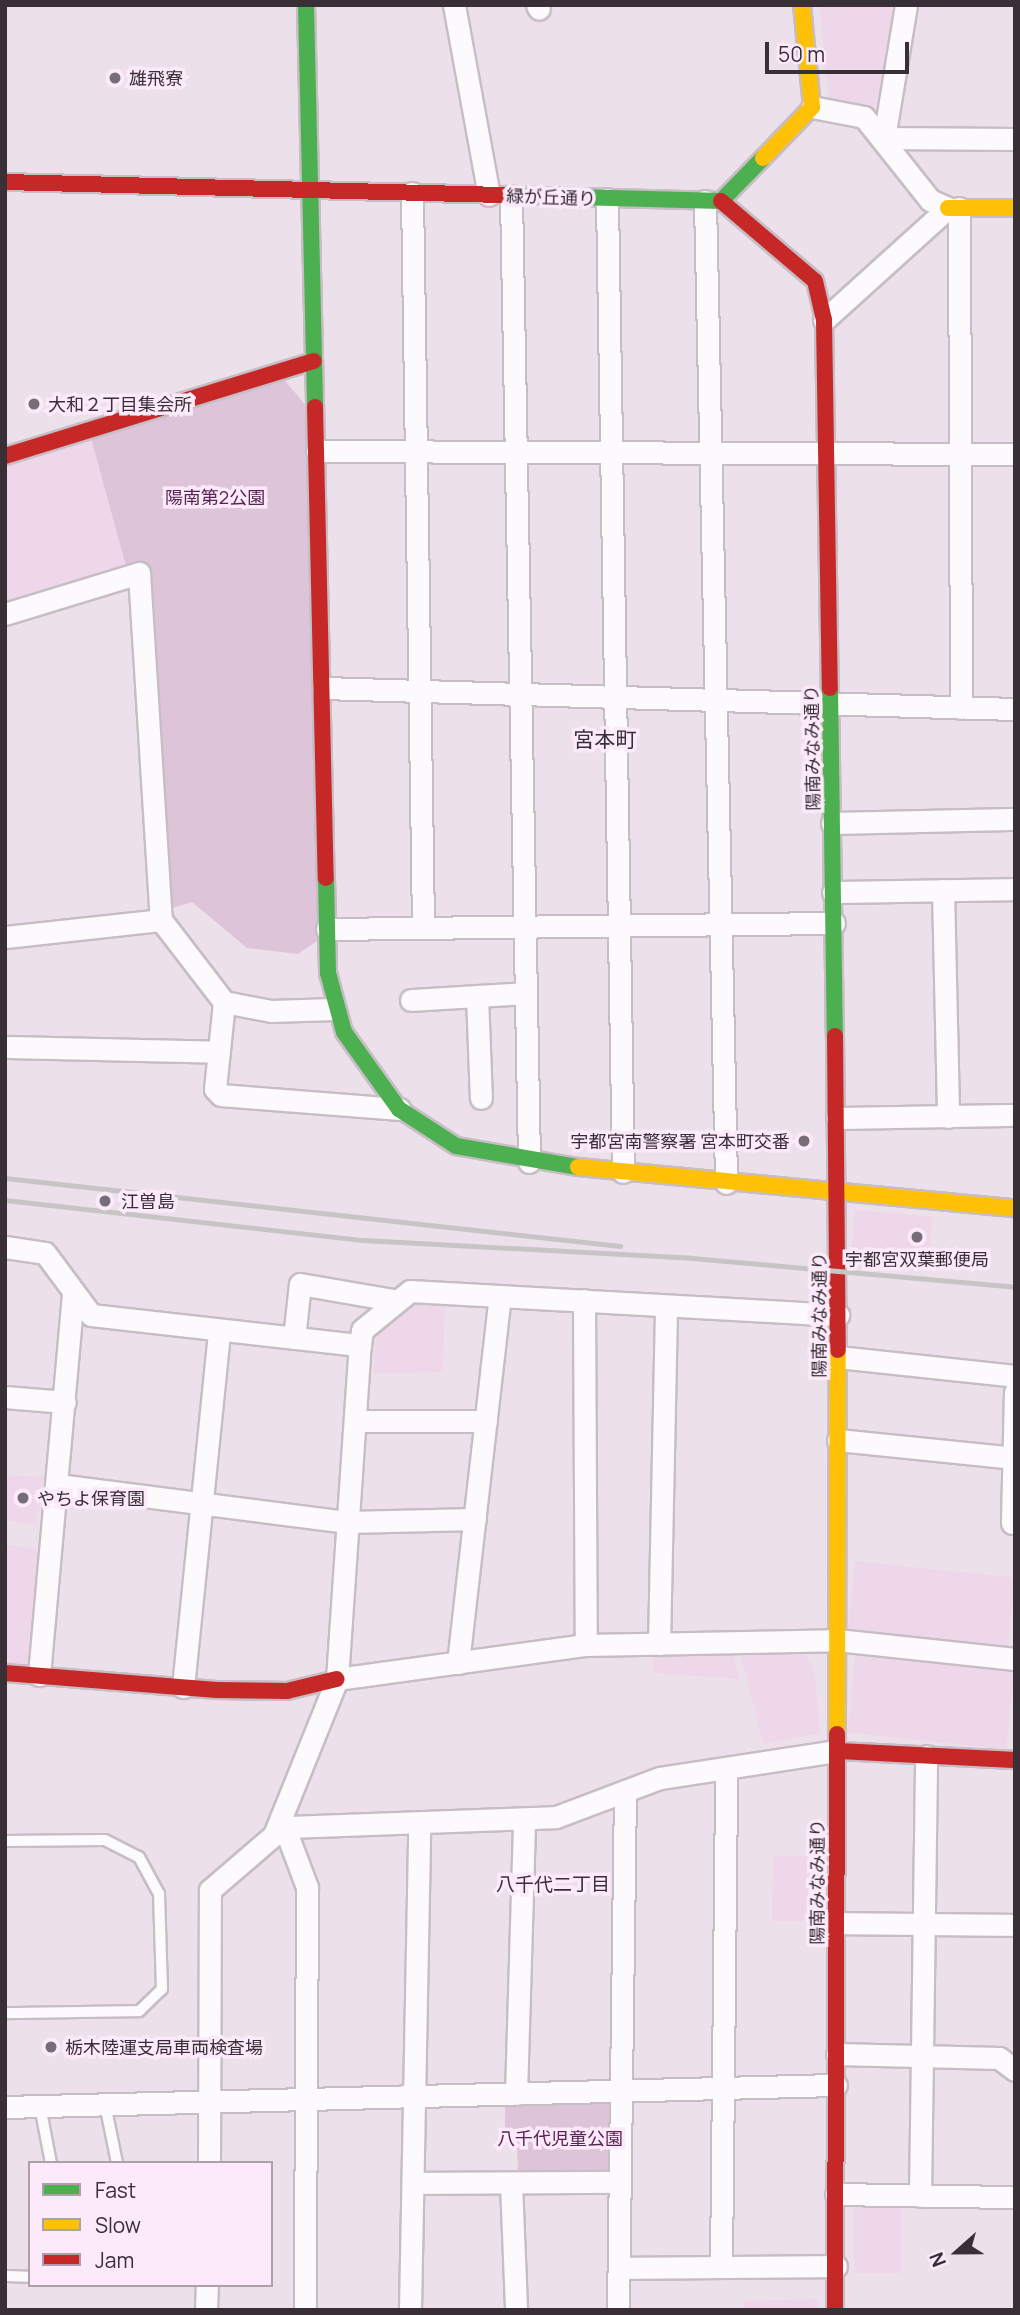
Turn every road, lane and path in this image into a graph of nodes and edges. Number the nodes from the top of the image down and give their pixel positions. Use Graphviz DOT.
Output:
graph roads {
  1 [pos="306,5"];
  2 [pos="454,5"];
  3 [pos="802,5"];
  4 [pos="906,5"];
  5 [pos="812,107"];
  6 [pos="884,138"];
  7 [pos="1015,139"];
  8 [pos="5,183"];
  9 [pos="312,191"];
  10 [pos="412,193"];
  11 [pos="489,195"];
  12 [pos="511,196"];
  13 [pos="607,199"];
  14 [pos="713,201"];
  15 [pos="953,208"];
  16 [pos="1015,208"];
  17 [pos="824,320"];
  18 [pos="314,361"];
  19 [pos="514,450"];
  20 [pos="317,451"];
  21 [pos="417,451"];
  22 [pos="610,451"];
  23 [pos="713,451"];
  24 [pos="827,452"];
  25 [pos="958,453"];
  26 [pos="1015,454"];
  27 [pos="5,456"];
  28 [pos="5,614"];
  29 [pos="323,688"];
  30 [pos="423,691"];
  31 [pos="518,693"];
  32 [pos="615,697"];
  33 [pos="714,701"];
  34 [pos="830,705"];
  35 [pos="961,708"];
  36 [pos="1015,709"];
  37 [pos="1015,819"];
  38 [pos="832,824"];
  39 [pos="1015,889"];
  40 [pos="943,890"];
  41 [pos="833,892"];
  42 [pos="161,920"];
  43 [pos="834,923"];
  44 [pos="724,924"];
  45 [pos="619,926"];
  46 [pos="423,928"];
  47 [pos="523,928"];
  48 [pos="327,929"];
  49 [pos="5,937"];
  50 [pos="525,993"];
  51 [pos="477,996"];
  52 [pos="411,1000"];
  53 [pos="224,1002"];
  54 [pos="334,1009"];
  55 [pos="5,1047"];
  56 [pos="219,1052"];
  57 [pos="481,1098"];
  58 [pos="399,1110"];
  59 [pos="1015,1115"];
  60 [pos="948,1116"];
  61 [pos="837,1118"];
  62 [pos="529,1162"];
  63 [pos="623,1172"];
  64 [pos="726,1183"];
  65 [pos="838,1195"];
  66 [pos="1015,1208"];
  67 [pos="5,1247"];
  68 [pos="73,1295"];
  69 [pos="500,1296"];
  70 [pos="584,1300"];
  71 [pos="398,1301"];
  72 [pos="666,1306"];
  73 [pos="838,1315"];
  74 [pos="219,1329"];
  75 [pos="294,1338"];
  76 [pos="359,1345"];
  77 [pos="838,1357"];
  78 [pos="1015,1376"];
  79 [pos="1015,1392"];
  80 [pos="5,1397"];
  81 [pos="65,1402"];
  82 [pos="355,1421"];
  83 [pos="486,1421"];
  84 [pos="838,1440"];
  85 [pos="1014,1458"];
  86 [pos="58,1486"];
  87 [pos="202,1504"];
  88 [pos="475,1520"];
  89 [pos="348,1522"];
  90 [pos="1012,1523"];
  91 [pos="837,1640"];
  92 [pos="659,1644"];
  93 [pos="586,1645"];
  94 [pos="1015,1659"];
  95 [pos="458,1662"];
  96 [pos="5,1673"];
  97 [pos="39,1675"];
  98 [pos="337,1679"];
  99 [pos="183,1688"];
  100 [pos="836,1751"];
  101 [pos="926,1756"];
  102 [pos="1015,1760"];
  103 [pos="726,1768"];
  104 [pos="625,1791"];
  105 [pos="524,1819"];
  106 [pos="283,1823"];
  107 [pos="419,1823"];
  108 [pos="5,1841"];
  109 [pos="836,1923"];
  110 [pos="924,1925"];
  111 [pos="1015,1925"];
  112 [pos="5,2013"];
  113 [pos="836,2054"];
  114 [pos="922,2057"];
  115 [pos="1015,2070"];
  116 [pos="836,2085"];
  117 [pos="721,2088"];
  118 [pos="620,2091"];
  119 [pos="516,2094"];
  120 [pos="414,2096"];
  121 [pos="307,2099"];
  122 [pos="210,2102"];
  123 [pos="105,2104"];
  124 [pos="40,2106"];
  125 [pos="5,2107"];
  126 [pos="51,2161"];
  127 [pos="117,2161"];
  128 [pos="209,2161"];
  129 [pos="620,2182"];
  130 [pos="413,2183"];
  131 [pos="511,2183"];
  132 [pos="836,2194"];
  133 [pos="920,2196"];
  134 [pos="1015,2197"];
  135 [pos="721,2266"];
  136 [pos="836,2266"];
  137 [pos="619,2268"];
  138 [pos="5,2276"];
  139 [pos="28,2277"];
  140 [pos="207,2287"];
  141 [pos="206,2310"];
  142 [pos="305,2310"];
  143 [pos="410,2310"];
  144 [pos="516,2310"];
  145 [pos="618,2310"];
  146 [pos="835,2310"];
  1 -- 9 [label="street"];
  2 -- 11 [label="street"];
  3 -- 5 [label="street"];
  4 -- 6 [label="street"];
  5 -- 6 [label="street"];
  5 -- 14 [label="street"];
  6 -- 7 [label="street"];
  6 -- 15 [label="street"];
  8 -- 9 [label="street, 緑が丘通り"];
  9 -- 10 [label="street, 緑が丘通り"];
  9 -- 18 [label="street"];
  10 -- 11 [label="street, 緑が丘通り"];
  10 -- 21 [label="street"];
  11 -- 12 [label="street, 緑が丘通り"];
  12 -- 13 [label="street, 緑が丘通り"];
  12 -- 19 [label="street"];
  13 -- 14 [label="street, 緑が丘通り"];
  13 -- 22 [label="street"];
  14 -- 17 [label="street, 陽南みなみ通り"];
  14 -- 23 [label="street"];
  15 -- 16 [label="street"];
  15 -- 17 [label="street"];
  15 -- 25 [label="street"];
  17 -- 24 [label="street, 陽南みなみ通り"];
  18 -- 20 [label="street"];
  18 -- 27 [label="street"];
  19 -- 21 [label="street"];
  19 -- 22 [label="street"];
  19 -- 31 [label="street"];
  20 -- 21 [label="street"];
  20 -- 29 [label="street"];
  21 -- 30 [label="street"];
  22 -- 23 [label="street"];
  22 -- 32 [label="street"];
  23 -- 24 [label="street"];
  23 -- 33 [label="street"];
  24 -- 25 [label="street"];
  24 -- 34 [label="street, 陽南みなみ通り"];
  25 -- 26 [label="street"];
  25 -- 35 [label="street"];
  28 -- 42 [label="street"];
  29 -- 30 [label="street"];
  29 -- 48 [label="street"];
  30 -- 31 [label="street"];
  30 -- 46 [label="street"];
  31 -- 32 [label="street"];
  31 -- 47 [label="street"];
  32 -- 33 [label="street"];
  32 -- 45 [label="street"];
  33 -- 34 [label="street"];
  33 -- 44 [label="street"];
  34 -- 35 [label="street"];
  34 -- 38 [label="street, 陽南みなみ通り"];
  35 -- 36 [label="street"];
  37 -- 38 [label="street"];
  38 -- 41 [label="street, 陽南みなみ通り"];
  39 -- 40 [label="street"];
  40 -- 41 [label="street"];
  40 -- 60 [label="street"];
  41 -- 43 [label="street, 陽南みなみ通り"];
  42 -- 49 [label="street"];
  42 -- 53 [label="street"];
  43 -- 44 [label="street"];
  43 -- 61 [label="street, 陽南みなみ通り"];
  44 -- 45 [label="street"];
  44 -- 64 [label="street"];
  45 -- 47 [label="street"];
  45 -- 63 [label="street"];
  46 -- 47 [label="street"];
  46 -- 48 [label="street"];
  47 -- 50 [label="street"];
  48 -- 54 [label="street"];
  50 -- 51 [label="street"];
  50 -- 62 [label="street"];
  51 -- 52 [label="street"];
  51 -- 57 [label="street"];
  53 -- 54 [label="street"];
  53 -- 56 [label="street"];
  54 -- 58 [label="street"];
  55 -- 56 [label="street"];
  56 -- 58 [label="street"];
  58 -- 62 [label="street"];
  59 -- 60 [label="street"];
  60 -- 61 [label="street"];
  61 -- 65 [label="street, 陽南みなみ通り"];
  62 -- 63 [label="street"];
  63 -- 64 [label="street"];
  64 -- 65 [label="street"];
  65 -- 66 [label="street"];
  65 -- 73 [label="street, 陽南みなみ通り"];
  67 -- 68 [label="street"];
  68 -- 74 [label="street"];
  68 -- 81 [label="street"];
  69 -- 70 [label="street"];
  69 -- 71 [label="street"];
  69 -- 83 [label="street"];
  70 -- 72 [label="street"];
  70 -- 93 [label="street"];
  71 -- 75 [label="street"];
  71 -- 76 [label="street"];
  72 -- 73 [label="street"];
  72 -- 92 [label="street"];
  73 -- 77 [label="street, 陽南みなみ通り"];
  74 -- 75 [label="street"];
  74 -- 87 [label="street"];
  75 -- 76 [label="street"];
  76 -- 82 [label="street"];
  77 -- 78 [label="street"];
  77 -- 84 [label="street, 陽南みなみ通り"];
  79 -- 85 [label="street"];
  80 -- 81 [label="street"];
  81 -- 86 [label="street"];
  82 -- 83 [label="street"];
  82 -- 89 [label="street"];
  83 -- 88 [label="street"];
  84 -- 85 [label="street"];
  84 -- 91 [label="street, 陽南みなみ通り"];
  85 -- 90 [label="street"];
  86 -- 87 [label="street"];
  86 -- 97 [label="street"];
  87 -- 89 [label="street"];
  87 -- 99 [label="street"];
  88 -- 89 [label="street"];
  88 -- 95 [label="street"];
  89 -- 98 [label="street"];
  91 -- 92 [label="street"];
  91 -- 94 [label="street"];
  91 -- 100 [label="street, 陽南みなみ通り"];
  92 -- 93 [label="street"];
  93 -- 95 [label="street"];
  95 -- 98 [label="street"];
  96 -- 97 [label="street"];
  97 -- 99 [label="street"];
  98 -- 99 [label="street"];
  98 -- 106 [label="street"];
  100 -- 101 [label="street"];
  100 -- 103 [label="street"];
  100 -- 109 [label="street, 陽南みなみ通り"];
  101 -- 102 [label="street"];
  101 -- 110 [label="street"];
  103 -- 104 [label="street"];
  103 -- 117 [label="street"];
  104 -- 105 [label="street"];
  104 -- 118 [label="street"];
  105 -- 107 [label="street"];
  105 -- 119 [label="street"];
  106 -- 107 [label="street"];
  106 -- 121 [label="street"];
  106 -- 122 [label="street"];
  107 -- 120 [label="street"];
  108 -- 112 [label="lane"];
  109 -- 110 [label="street"];
  109 -- 113 [label="street, 陽南みなみ通り"];
  110 -- 111 [label="street"];
  110 -- 114 [label="street"];
  113 -- 114 [label="street"];
  113 -- 116 [label="street, 陽南みなみ通り"];
  114 -- 115 [label="street"];
  114 -- 133 [label="street"];
  116 -- 117 [label="street"];
  116 -- 132 [label="street, 陽南みなみ通り"];
  117 -- 118 [label="street"];
  117 -- 135 [label="street"];
  118 -- 119 [label="street"];
  118 -- 129 [label="street"];
  119 -- 120 [label="street"];
  120 -- 121 [label="street"];
  120 -- 130 [label="street"];
  121 -- 122 [label="street"];
  121 -- 142 [label="street"];
  122 -- 123 [label="street"];
  122 -- 128 [label="street"];
  123 -- 124 [label="street"];
  123 -- 127 [label="lane"];
  124 -- 125 [label="street"];
  124 -- 126 [label="lane"];
  129 -- 131 [label="street"];
  129 -- 137 [label="street"];
  130 -- 131 [label="street"];
  130 -- 143 [label="street"];
  131 -- 144 [label="street"];
  132 -- 133 [label="street"];
  132 -- 136 [label="street, 陽南みなみ通り"];
  133 -- 134 [label="street"];
  135 -- 136 [label="street"];
  135 -- 137 [label="street"];
  136 -- 146 [label="street, 陽南みなみ通り"];
  137 -- 145 [label="street"];
  138 -- 139 [label="lane"];
  140 -- 141 [label="street"];
}
